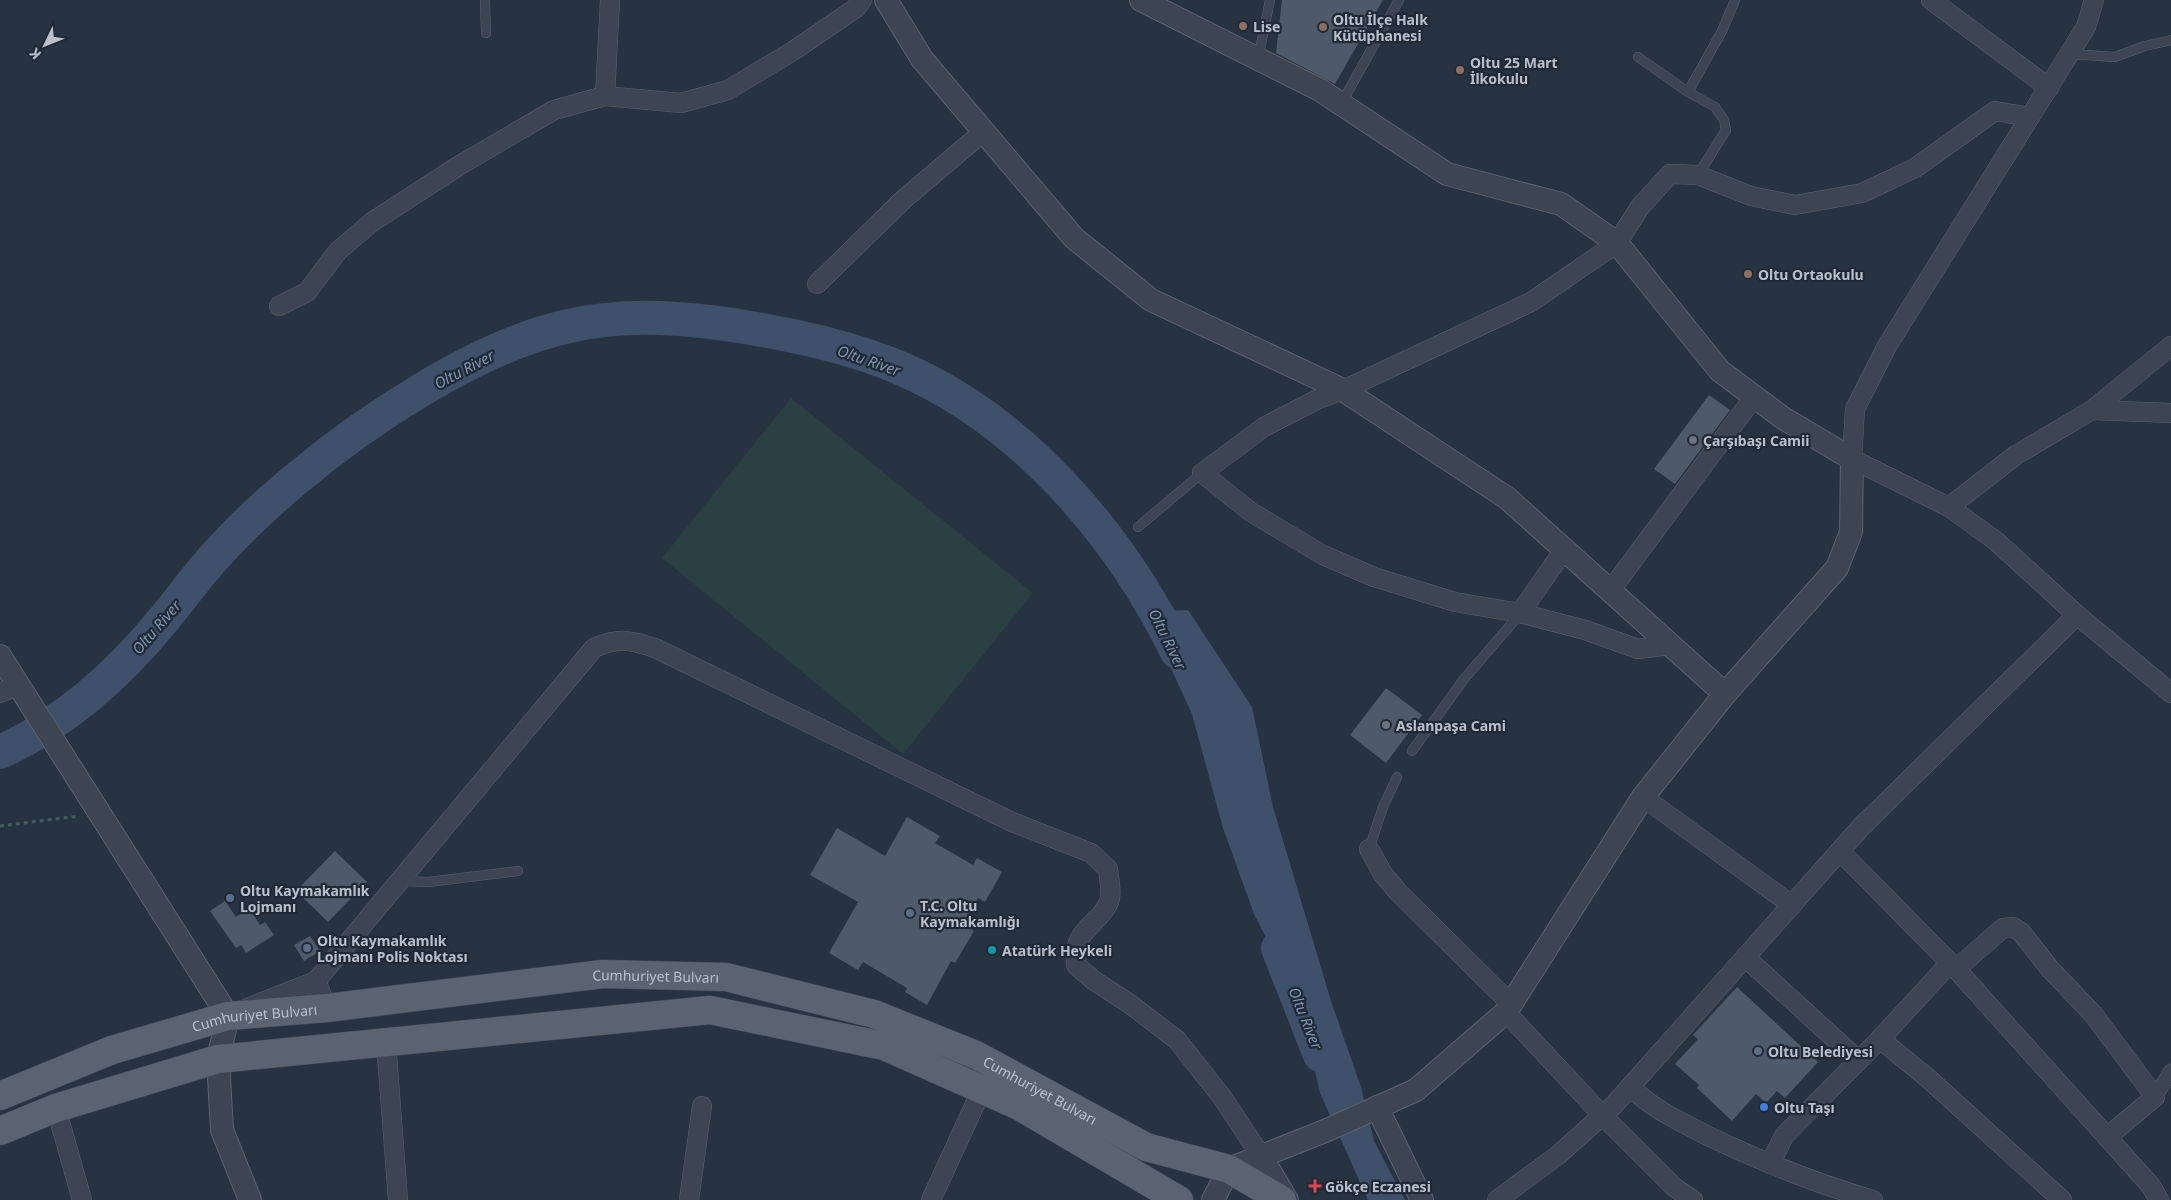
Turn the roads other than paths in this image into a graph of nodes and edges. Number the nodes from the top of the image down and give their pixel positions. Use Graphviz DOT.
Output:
graph roads {
  1 [pos="485,0"];
  2 [pos="610,0"];
  3 [pos="862,0"];
  4 [pos="886,0"];
  5 [pos="1141,0"];
  6 [pos="1270,0"];
  7 [pos="1399,0"];
  8 [pos="1735,0"];
  9 [pos="1931,0"];
  10 [pos="2094,0"];
  11 [pos="486,33"];
  12 [pos="2171,40"];
  13 [pos="2070,54"];
  14 [pos="1638,57"];
  15 [pos="1258,59"];
  16 [pos="2049,88"];
  17 [pos="1688,92"];
  18 [pos="605,96"];
  19 [pos="1341,104"];
  20 [pos="2030,117"];
  21 [pos="983,132"];
  22 [pos="1698,175"];
  23 [pos="1617,243"];
  24 [pos="817,284"];
  25 [pos="279,306"];
  26 [pos="2171,346"];
  27 [pos="1343,390"];
  28 [pos="1754,397"];
  29 [pos="2092,410"];
  30 [pos="2171,413"];
  31 [pos="1852,459"];
  32 [pos="1202,473"];
  33 [pos="1949,507"];
  34 [pos="1138,527"];
  35 [pos="1564,550"];
  36 [pos="1610,591"];
  37 [pos="1520,613"];
  38 [pos="2077,615"];
  39 [pos="1670,645"];
  40 [pos="0,656"];
  41 [pos="9,690"];
  42 [pos="1725,694"];
  43 [pos="2171,694"];
  44 [pos="1412,751"];
  45 [pos="1397,776"];
  46 [pos="1644,797"];
  47 [pos="1369,849"];
  48 [pos="1840,851"];
  49 [pos="518,871"];
  50 [pos="400,881"];
  51 [pos="1792,905"];
  52 [pos="1745,958"];
  53 [pos="1953,966"];
  54 [pos="316,981"];
  55 [pos="327,1008"];
  56 [pos="1509,1008"];
  57 [pos="228,1016"];
  58 [pos="1880,1039"];
  59 [pos="386,1042"];
  60 [pos="218,1059"];
  61 [pos="1858,1060"];
  62 [pos="2171,1071"];
  63 [pos="1630,1087"];
  64 [pos="982,1089"];
  65 [pos="0,1096"];
  66 [pos="2154,1097"];
  67 [pos="702,1106"];
  68 [pos="1377,1107"];
  69 [pos="56,1108"];
  70 [pos="1602,1115"];
  71 [pos="0,1131"];
  72 [pos="2107,1136"];
  73 [pos="1261,1156"];
  74 [pos="1770,1164"];
  75 [pos="1230,1169"];
  76 [pos="82,1200"];
  77 [pos="250,1200"];
  78 [pos="398,1200"];
  79 [pos="689,1200"];
  80 [pos="931,1200"];
  81 [pos="1178,1200"];
  82 [pos="1213,1200"];
  83 [pos="1282,1200"];
  84 [pos="1287,1200"];
  85 [pos="1422,1200"];
  86 [pos="1497,1200"];
  87 [pos="1693,1200"];
  88 [pos="1873,1200"];
  89 [pos="2062,1200"];
  90 [pos="2159,1200"];
  1 -- 11 [label="lane"];
  2 -- 18 [label="street"];
  3 -- 18 [label="street"];
  4 -- 21 [label="street"];
  5 -- 15 [label="street"];
  6 -- 15 [label="lane"];
  7 -- 19 [label="lane"];
  8 -- 17 [label="lane"];
  9 -- 16 [label="street"];
  10 -- 13 [label="street"];
  12 -- 13 [label="lane"];
  13 -- 16 [label="street"];
  14 -- 17 [label="lane"];
  15 -- 19 [label="street"];
  16 -- 20 [label="street"];
  17 -- 22 [label="lane"];
  18 -- 25 [label="street"];
  19 -- 23 [label="street"];
  20 -- 22 [label="street"];
  20 -- 31 [label="street"];
  21 -- 24 [label="street"];
  21 -- 27 [label="street"];
  22 -- 23 [label="street"];
  23 -- 27 [label="street"];
  23 -- 28 [label="street"];
  26 -- 29 [label="street"];
  27 -- 32 [label="street"];
  27 -- 35 [label="street"];
  28 -- 31 [label="street"];
  28 -- 36 [label="street"];
  29 -- 30 [label="street"];
  29 -- 33 [label="street"];
  31 -- 33 [label="street"];
  31 -- 42 [label="street"];
  32 -- 34 [label="lane"];
  32 -- 37 [label="street"];
  33 -- 38 [label="street"];
  35 -- 36 [label="street"];
  35 -- 37 [label="street"];
  36 -- 39 [label="street"];
  37 -- 39 [label="street"];
  37 -- 44 [label="lane"];
  38 -- 43 [label="street"];
  38 -- 48 [label="street"];
  39 -- 42 [label="street"];
  40 -- 41 [label="street"];
  41 -- 57 [label="street"];
  42 -- 46 [label="street"];
  45 -- 47 [label="lane"];
  46 -- 51 [label="street"];
  46 -- 56 [label="street"];
  47 -- 56 [label="street"];
  48 -- 51 [label="street"];
  48 -- 53 [label="street"];
  49 -- 50 [label="lane"];
  50 -- 54 [label="street"];
  50 -- 73 [label="street"];
  51 -- 52 [label="street"];
  52 -- 61 [label="street"];
  52 -- 63 [label="street"];
  53 -- 58 [label="street"];
  53 -- 66 [label="street"];
  53 -- 72 [label="street"];
  54 -- 55 [label="street"];
  54 -- 57 [label="street"];
  55 -- 57 [label="main road, Cumhuriyet Bulvarı"];
  55 -- 75 [label="main road, Cumhuriyet Bulvarı"];
  56 -- 68 [label="street"];
  56 -- 70 [label="street"];
  57 -- 60 [label="street"];
  57 -- 65 [label="main road, Cumhuriyet Bulvarı"];
  58 -- 61 [label="street"];
  58 -- 89 [label="street"];
  59 -- 60 [label="main road, Cumhuriyet Bulvarı"];
  59 -- 64 [label="main road, Cumhuriyet Bulvarı"];
  59 -- 78 [label="street"];
  60 -- 69 [label="main road, Cumhuriyet Bulvarı"];
  60 -- 77 [label="street"];
  61 -- 74 [label="street"];
  62 -- 66 [label="street"];
  63 -- 70 [label="street"];
  63 -- 74 [label="street"];
  64 -- 80 [label="street"];
  64 -- 81 [label="main road, Cumhuriyet Bulvarı"];
  66 -- 72 [label="street"];
  67 -- 79 [label="street"];
  68 -- 73 [label="street"];
  68 -- 85 [label="street"];
  69 -- 71 [label="main road, Cumhuriyet Bulvarı"];
  69 -- 76 [label="street"];
  70 -- 86 [label="street"];
  70 -- 87 [label="street"];
  72 -- 90 [label="street"];
  73 -- 75 [label="street"];
  73 -- 84 [label="street"];
  74 -- 88 [label="street"];
  75 -- 82 [label="street"];
  75 -- 83 [label="main road, Cumhuriyet Bulvarı"];
}
